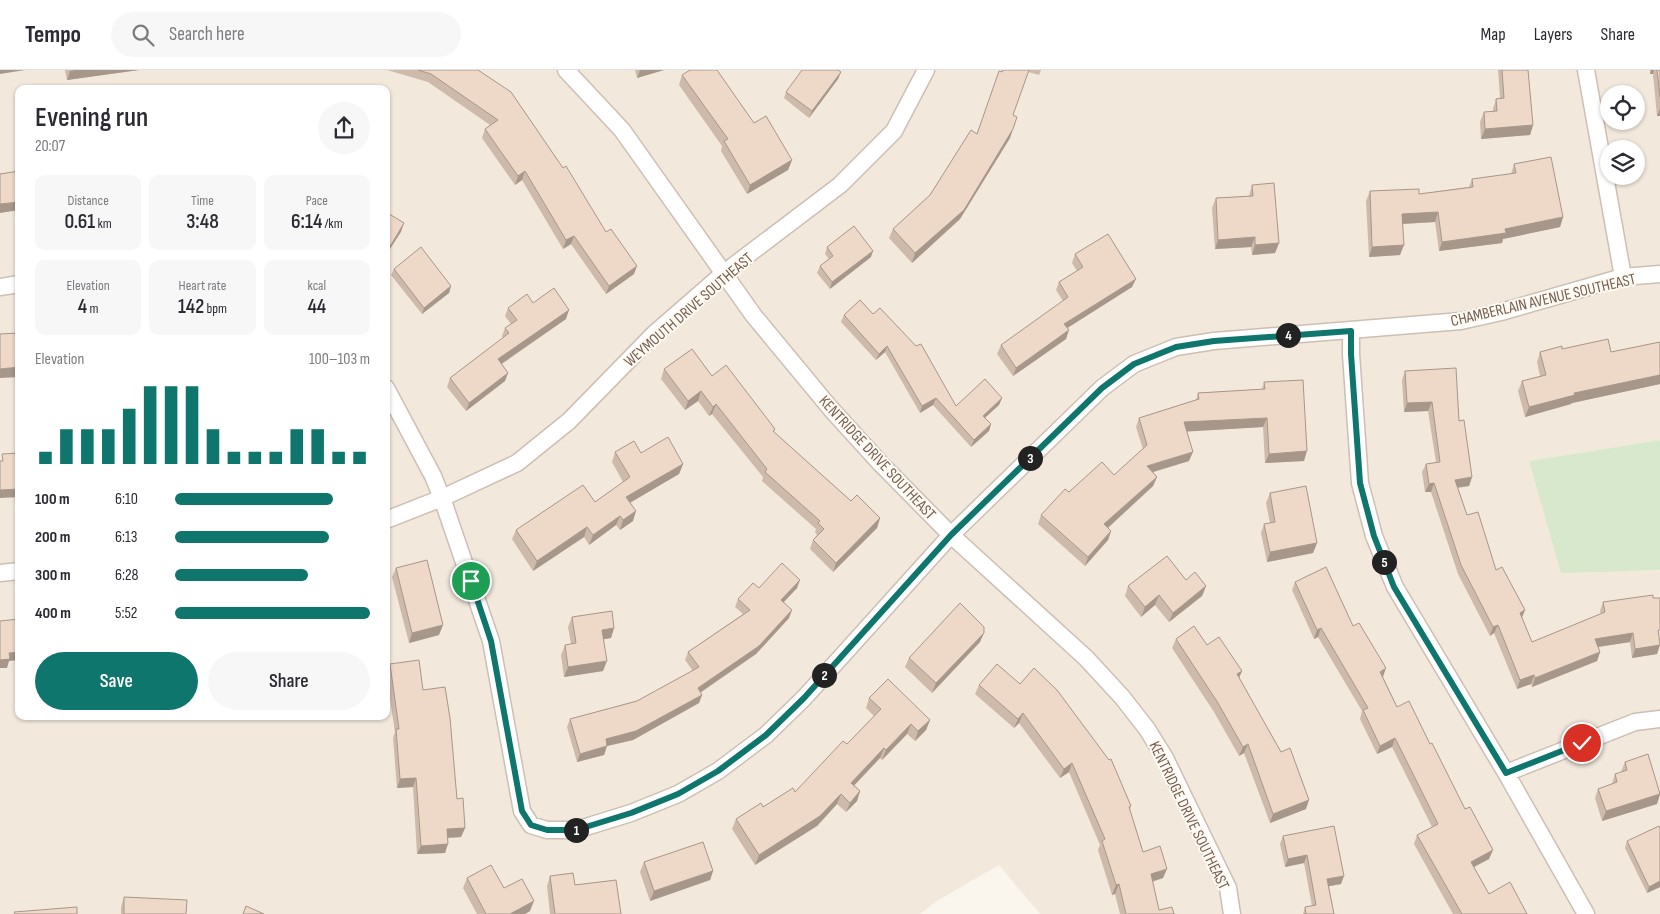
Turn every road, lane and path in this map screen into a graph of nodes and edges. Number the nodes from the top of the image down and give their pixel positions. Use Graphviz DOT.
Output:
graph roads {
  1 [pos="566,70"];
  2 [pos="926,70"];
  3 [pos="1586,70"];
  4 [pos="724,273"];
  5 [pos="1660,274"];
  6 [pos="1623,277"];
  7 [pos="15,285"];
  8 [pos="0,287"];
  9 [pos="1351,331"];
  10 [pos="390,395"];
  11 [pos="442,498"];
  12 [pos="390,518"];
  13 [pos="951,535"];
  14 [pos="15,571"];
  15 [pos="0,573"];
  16 [pos="1660,719"];
  17 [pos="1506,773"];
  18 [pos="1232,914"];
  19 [pos="1586,914"];
  1 -- 4 [label="street, KENTRIDGE DRIVE SOUTHEAST"];
  2 -- 4 [label="street, WEYMOUTH DRIVE SOUTHEAST"];
  3 -- 6 [label="street"];
  4 -- 11 [label="street, WEYMOUTH DRIVE SOUTHEAST"];
  4 -- 13 [label="street, KENTRIDGE DRIVE SOUTHEAST"];
  5 -- 6 [label="street, CHAMBERLAIN AVENUE SOUTHEAST"];
  6 -- 9 [label="street, CHAMBERLAIN AVENUE SOUTHEAST"];
  7 -- 8 [label="street"];
  9 -- 13 [label="street, CHAMBERLAIN AVENUE SOUTHEAST"];
  9 -- 17 [label="street"];
  10 -- 11 [label="street"];
  11 -- 12 [label="street, WEYMOUTH DRIVE SOUTHEAST"];
  11 -- 13 [label="street, CHAMBERLAIN AVENUE SOUTHEAST"];
  13 -- 18 [label="street, KENTRIDGE DRIVE SOUTHEAST"];
  14 -- 15 [label="street"];
  16 -- 17 [label="street"];
  17 -- 19 [label="street"];
}
